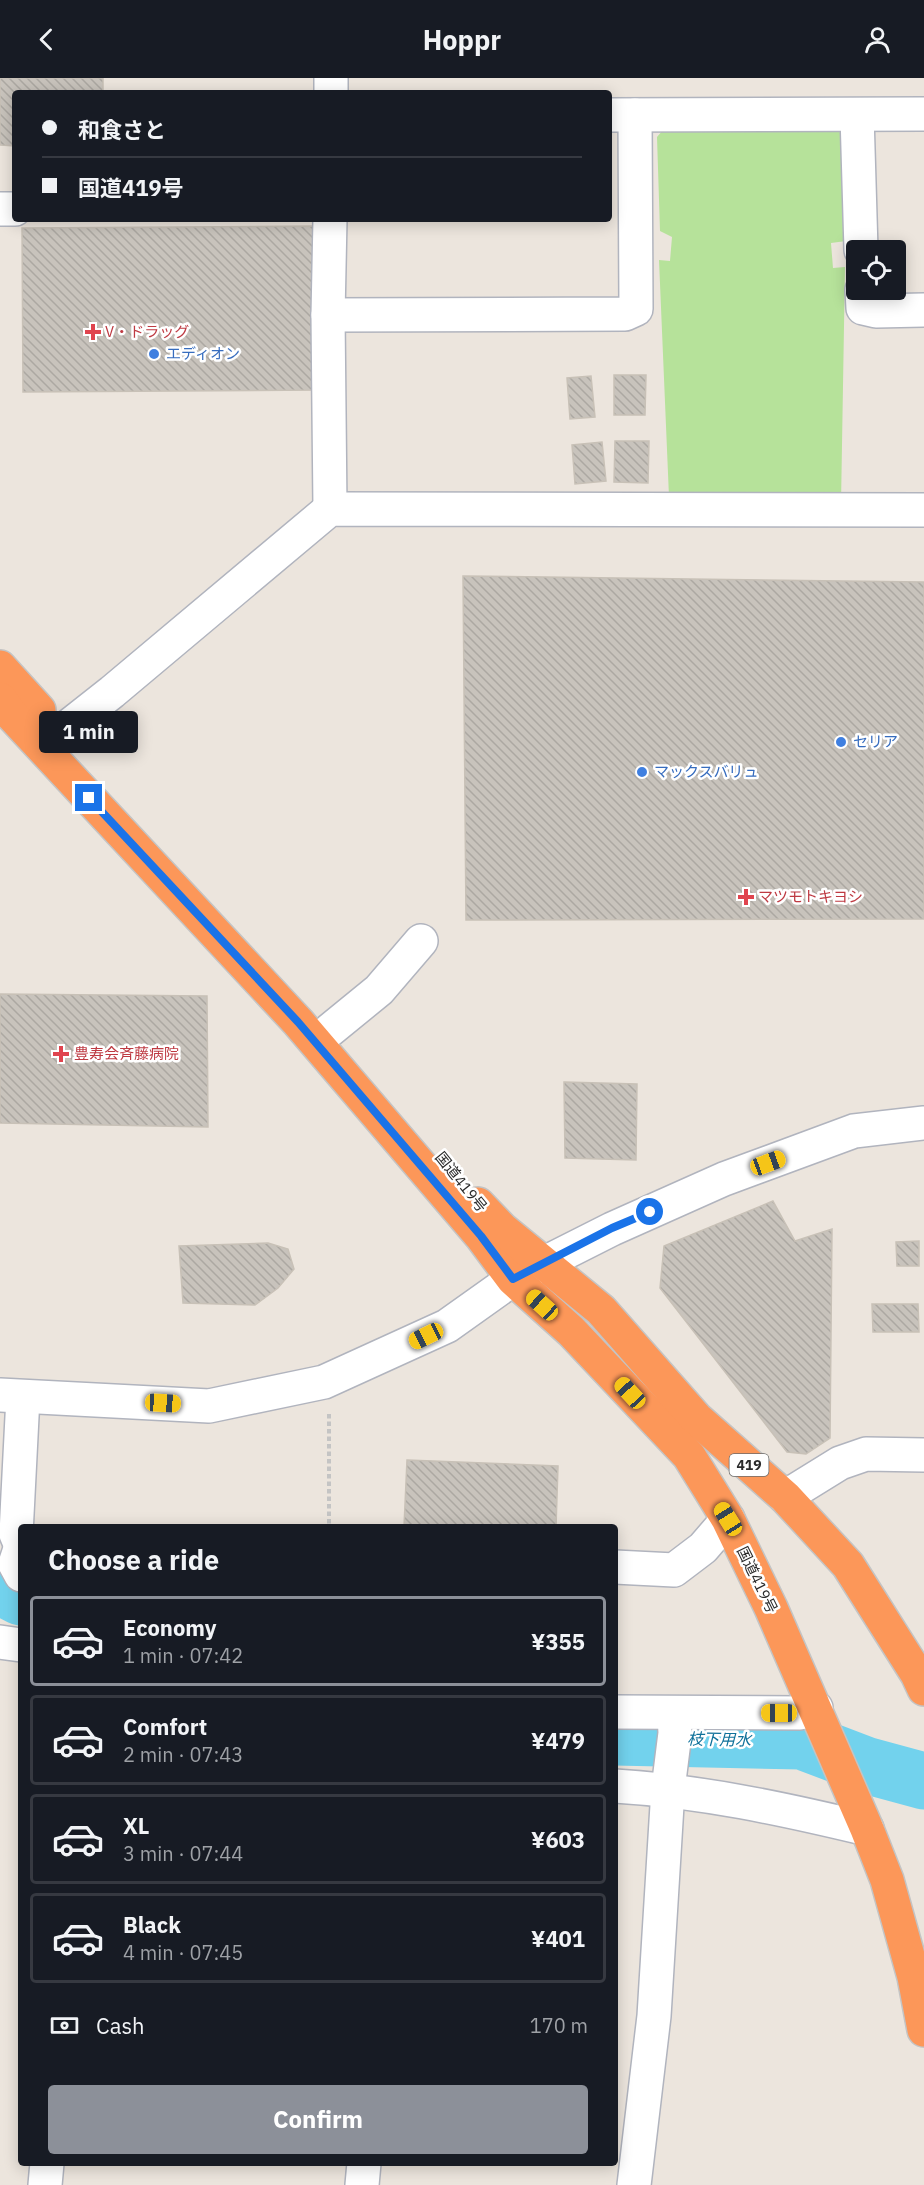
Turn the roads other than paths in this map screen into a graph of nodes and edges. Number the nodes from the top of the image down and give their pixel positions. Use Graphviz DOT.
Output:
graph roads {
  1 [pos="924,114"];
  2 [pos="622,115"];
  3 [pos="857,115"];
  4 [pos="330,222"];
  5 [pos="861,240"];
  6 [pos="863,300"];
  7 [pos="924,310"];
  8 [pos="328,315"];
  9 [pos="330,510"];
  10 [pos="924,510"];
  11 [pos="0,667"];
  12 [pos="0,699"];
  13 [pos="60,733"];
  14 [pos="421,941"];
  15 [pos="330,1030"];
  16 [pos="924,1123"];
  17 [pos="544,1263"];
  18 [pos="513,1279"];
  19 [pos="11,1396"];
  20 [pos="924,1455"];
  21 [pos="785,1497"];
  22 [pos="728,1519"];
  23 [pos="18,1539"];
  24 [pos="18,1555"];
  25 [pos="618,1567"];
  26 [pos="18,1570"];
  27 [pos="0,1642"];
  28 [pos="18,1645"];
  29 [pos="924,1689"];
  30 [pos="816,1708"];
  31 [pos="618,1714"];
  32 [pos="674,1724"];
  33 [pos="669,1781"];
  34 [pos="618,1785"];
  35 [pos="867,1828"];
  36 [pos="924,2030"];
  37 [pos="47,2166"];
  38 [pos="364,2166"];
  39 [pos="45,2185"];
  40 [pos="362,2185"];
  41 [pos="634,2185"];
  1 -- 3 [label="street"];
  2 -- 3 [label="street"];
  2 -- 8 [label="street"];
  3 -- 5 [label="street"];
  4 -- 8 [label="street"];
  6 -- 7 [label="street"];
  8 -- 9 [label="street"];
  9 -- 10 [label="street"];
  9 -- 13 [label="street"];
  11 -- 13 [label="highway, 国道419号 / 419"];
  12 -- 18 [label="highway, 国道419号"];
  13 -- 15 [label="highway, 国道419号 / 419"];
  14 -- 15 [label="street"];
  15 -- 17 [label="highway, 国道419号 / 419"];
  16 -- 17 [label="street"];
  17 -- 18 [label="street"];
  17 -- 21 [label="highway, 国道419号 / 419"];
  18 -- 19 [label="street"];
  18 -- 22 [label="highway, 国道419号"];
  19 -- 23 [label="street"];
  20 -- 21 [label="street"];
  21 -- 29 [label="highway, 国道419号 / 419"];
  22 -- 25 [label="street"];
  22 -- 30 [label="highway, 国道419号"];
  24 -- 26 [label="street"];
  27 -- 28 [label="street"];
  30 -- 32 [label="street"];
  30 -- 35 [label="highway, 国道419号"];
  31 -- 32 [label="street"];
  32 -- 33 [label="street"];
  33 -- 34 [label="street"];
  33 -- 35 [label="street"];
  33 -- 41 [label="street"];
  35 -- 36 [label="highway, 国道419号"];
  37 -- 39 [label="street"];
  38 -- 40 [label="street"];
}
